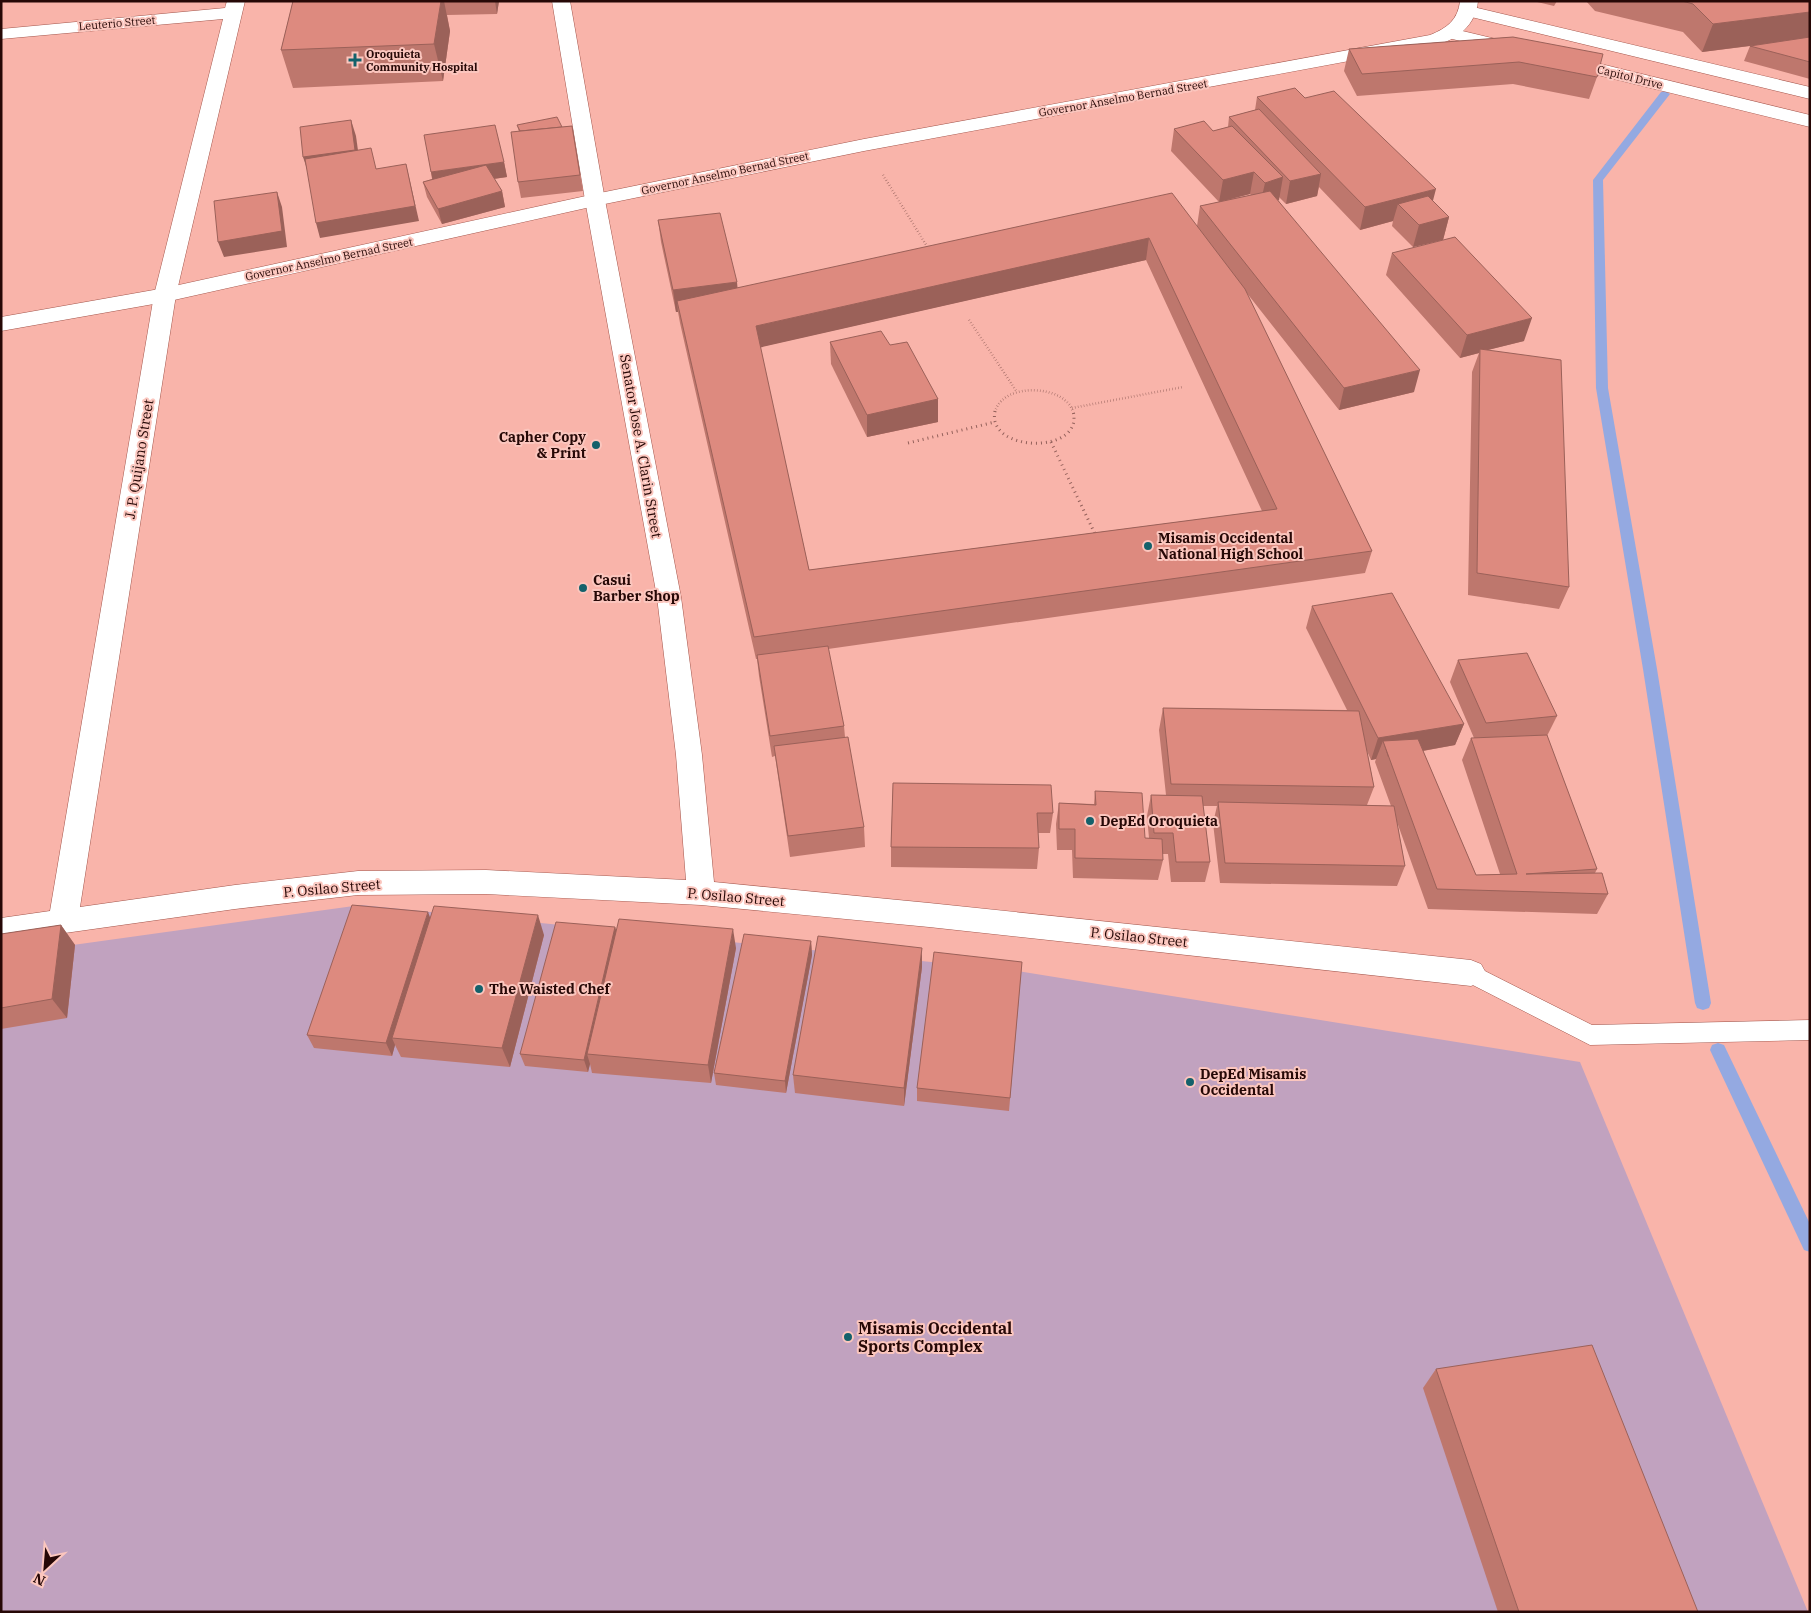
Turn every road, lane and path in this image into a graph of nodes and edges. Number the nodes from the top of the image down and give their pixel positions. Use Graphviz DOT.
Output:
graph roads {
  1 [pos="561,1"];
  2 [pos="1469,6"];
  3 [pos="234,7"];
  4 [pos="1450,33"];
  5 [pos="1,34"];
  6 [pos="1528,52"];
  7 [pos="1548,57"];
  8 [pos="1810,93"];
  9 [pos="1810,121"];
  10 [pos="864,144"];
  11 [pos="595,200"];
  12 [pos="932,255"];
  13 [pos="166,295"];
  14 [pos="969,320"];
  15 [pos="1,324"];
  16 [pos="1183,386"];
  17 [pos="1017,392"];
  18 [pos="1072,408"];
  19 [pos="995,422"];
  20 [pos="1051,442"];
  21 [pos="908,443"];
  22 [pos="1096,536"];
  23 [pos="701,893"];
  24 [pos="63,921"];
  25 [pos="1,930"];
  26 [pos="1471,973"];
  27 [pos="1810,1030"];
  1 -- 11 [label="street, Senator Jose A. Clarin Street"];
  2 -- 4 [label="street"];
  2 -- 8 [label="street, Capitol Drive"];
  3 -- 5 [label="street, Leuterio Street"];
  3 -- 13 [label="street, J. P. Quijano Street"];
  4 -- 6 [label="street"];
  4 -- 10 [label="street, Governor Anselmo Bernad Street"];
  7 -- 9 [label="street, Capitol Drive"];
  10 -- 11 [label="street, Governor Anselmo Bernad Street"];
  10 -- 12 [label="path"];
  11 -- 13 [label="street, Governor Anselmo Bernad Street"];
  11 -- 23 [label="street, Senator Jose A. Clarin Street"];
  13 -- 15 [label="street, Governor Anselmo Bernad Street"];
  13 -- 24 [label="street, J. P. Quijano Street"];
  14 -- 17 [label="path"];
  16 -- 18 [label="path"];
  17 -- 18 [label="path"];
  17 -- 19 [label="path"];
  18 -- 20 [label="path"];
  19 -- 20 [label="path"];
  19 -- 21 [label="path"];
  20 -- 22 [label="path"];
  23 -- 24 [label="street, P. Osilao Street"];
  23 -- 26 [label="street, P. Osilao Street"];
  24 -- 25 [label="street, P. Osilao Street"];
  26 -- 27 [label="lane"];
}
